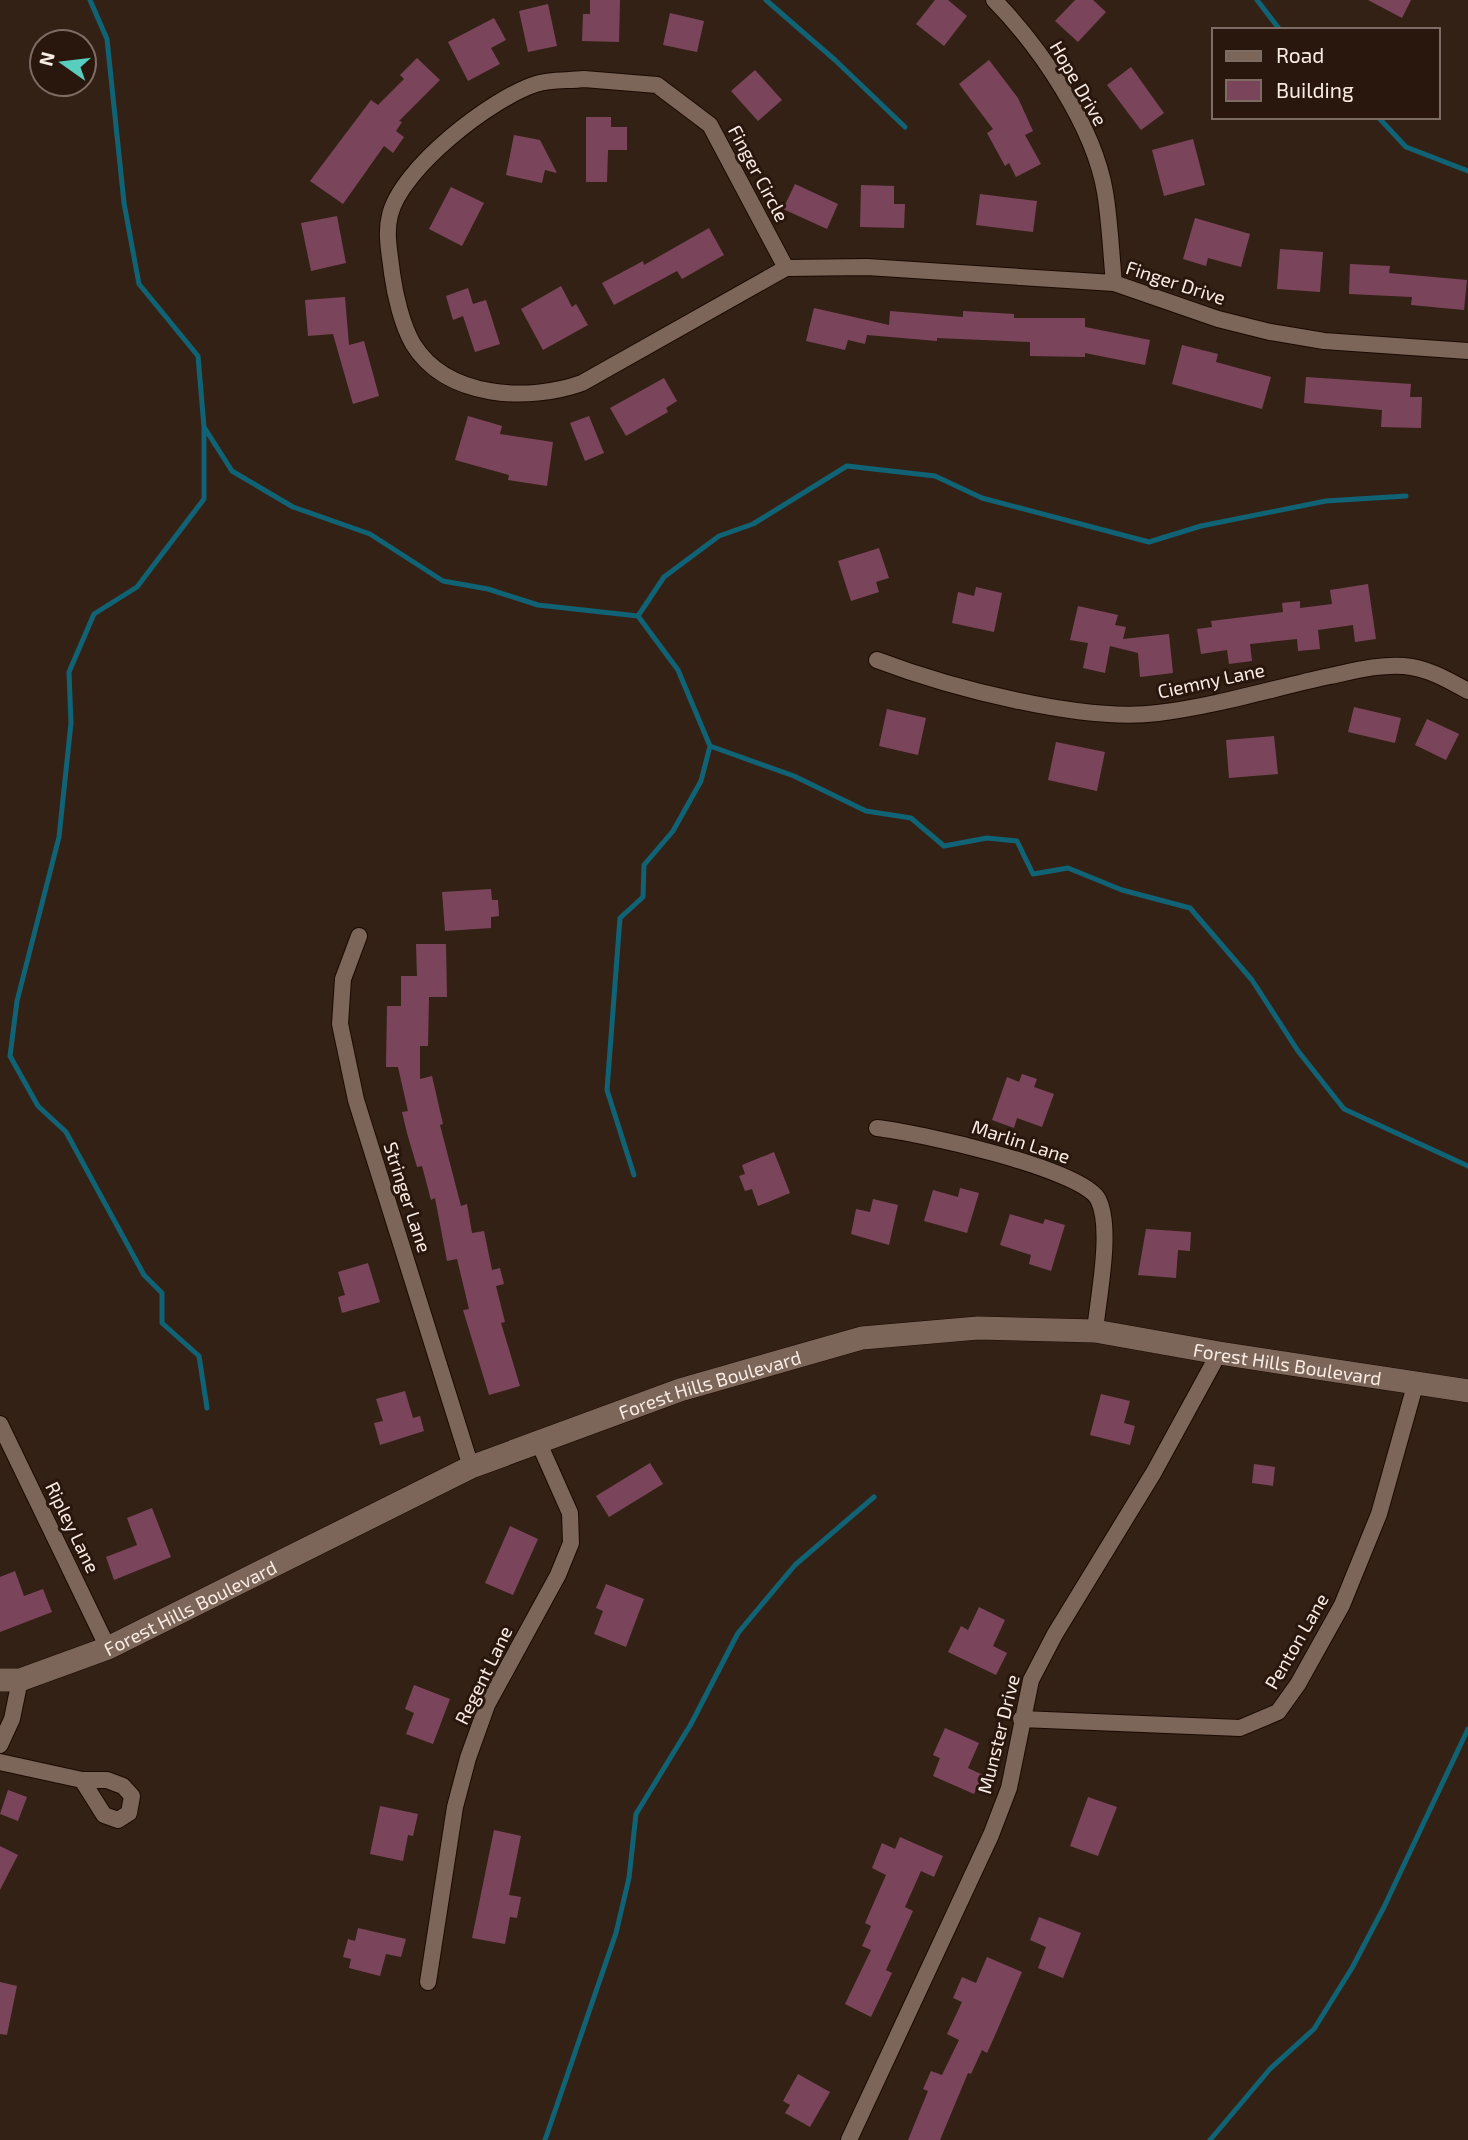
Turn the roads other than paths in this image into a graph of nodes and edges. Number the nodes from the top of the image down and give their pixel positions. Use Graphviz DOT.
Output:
graph roads {
  1 [pos="994,0"];
  2 [pos="786,268"];
  3 [pos="1114,283"];
  4 [pos="1468,351"];
  5 [pos="877,660"];
  6 [pos="1468,691"];
  7 [pos="359,936"];
  8 [pos="877,1128"];
  9 [pos="1095,1331"];
  10 [pos="1219,1353"];
  11 [pos="1416,1382"];
  12 [pos="1468,1391"];
  13 [pos="0,1424"];
  14 [pos="538,1441"];
  15 [pos="471,1467"];
  16 [pos="108,1648"];
  17 [pos="10,1680"];
  18 [pos="1021,1719"];
  19 [pos="0,1745"];
  20 [pos="0,1762"];
  21 [pos="82,1780"];
  22 [pos="428,1982"];
  23 [pos="849,2140"];
  1 -- 3 [label="street, Hope Drive"];
  2 -- 2 [label="street, Finger Circle"];
  2 -- 3 [label="street, Finger Drive"];
  3 -- 4 [label="street, Finger Drive"];
  5 -- 6 [label="street, Ciemny Lane"];
  7 -- 15 [label="street, Stringer Lane"];
  8 -- 9 [label="street, Marlin Lane"];
  9 -- 10 [label="main road, Forest Hills Boulevard"];
  9 -- 14 [label="main road, Forest Hills Boulevard"];
  10 -- 11 [label="main road, Forest Hills Boulevard"];
  10 -- 18 [label="street, Munster Drive"];
  11 -- 12 [label="main road, Forest Hills Boulevard"];
  11 -- 18 [label="street, Penton Lane"];
  13 -- 16 [label="street, Ripley Lane"];
  14 -- 15 [label="main road, Forest Hills Boulevard"];
  14 -- 22 [label="street, Regent Lane"];
  15 -- 16 [label="main road, Forest Hills Boulevard"];
  16 -- 17 [label="main road, Forest Hills Boulevard"];
  17 -- 19 [label="street"];
  18 -- 23 [label="street, Munster Drive"];
  20 -- 21 [label="street"];
}
